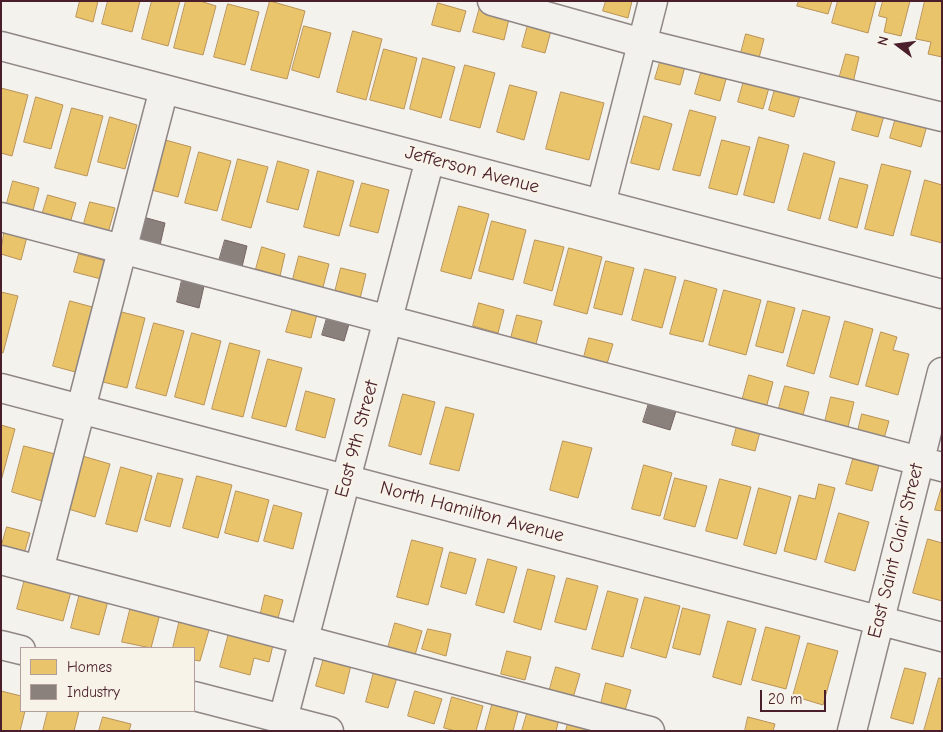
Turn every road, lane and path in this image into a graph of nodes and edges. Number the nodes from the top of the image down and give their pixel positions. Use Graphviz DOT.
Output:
graph roads {
  1 [pos="492,1"];
  2 [pos="653,1"];
  3 [pos="642,43"];
  4 [pos="1,46"];
  5 [pos="164,89"];
  6 [pos="942,117"];
  7 [pos="430,159"];
  8 [pos="601,204"];
  9 [pos="1,217"];
  10 [pos="123,249"];
  11 [pos="942,294"];
  12 [pos="388,320"];
  13 [pos="942,372"];
  14 [pos="1,388"];
  15 [pos="82,409"];
  16 [pos="930,464"];
  17 [pos="346,479"];
  18 [pos="1,560"];
  19 [pos="38,570"];
  20 [pos="879,621"];
  21 [pos="942,637"];
  22 [pos="304,640"];
  23 [pos="1,645"];
  24 [pos="20,650"];
  25 [pos="195,696"];
  26 [pos="283,719"];
  27 [pos="328,731"];
  28 [pos="650,731"];
  29 [pos="852,731"];
  1 -- 3 [label="street"];
  2 -- 3 [label="street"];
  3 -- 6 [label="street"];
  3 -- 8 [label="street"];
  4 -- 5 [label="street, Jefferson Avenue"];
  5 -- 7 [label="street, Jefferson Avenue"];
  5 -- 10 [label="street"];
  7 -- 8 [label="street, Jefferson Avenue"];
  7 -- 12 [label="street, East 9th Street"];
  8 -- 11 [label="street, Jefferson Avenue"];
  9 -- 10 [label="street"];
  10 -- 12 [label="street"];
  10 -- 15 [label="street"];
  12 -- 16 [label="street"];
  12 -- 17 [label="street, East 9th Street"];
  13 -- 16 [label="street, East Saint Clair Street"];
  14 -- 15 [label="street, North Hamilton Avenue"];
  15 -- 17 [label="street, North Hamilton Avenue"];
  15 -- 19 [label="street"];
  16 -- 20 [label="street, East Saint Clair Street"];
  17 -- 20 [label="street, North Hamilton Avenue"];
  17 -- 22 [label="street, East 9th Street"];
  18 -- 19 [label="street"];
  19 -- 22 [label="street"];
  20 -- 21 [label="street, North Hamilton Avenue"];
  20 -- 29 [label="street, East Saint Clair Street"];
  22 -- 26 [label="street, East 9th Street"];
  22 -- 28 [label="street"];
  23 -- 24 [label="street"];
  25 -- 26 [label="street"];
  26 -- 27 [label="street"];
}
